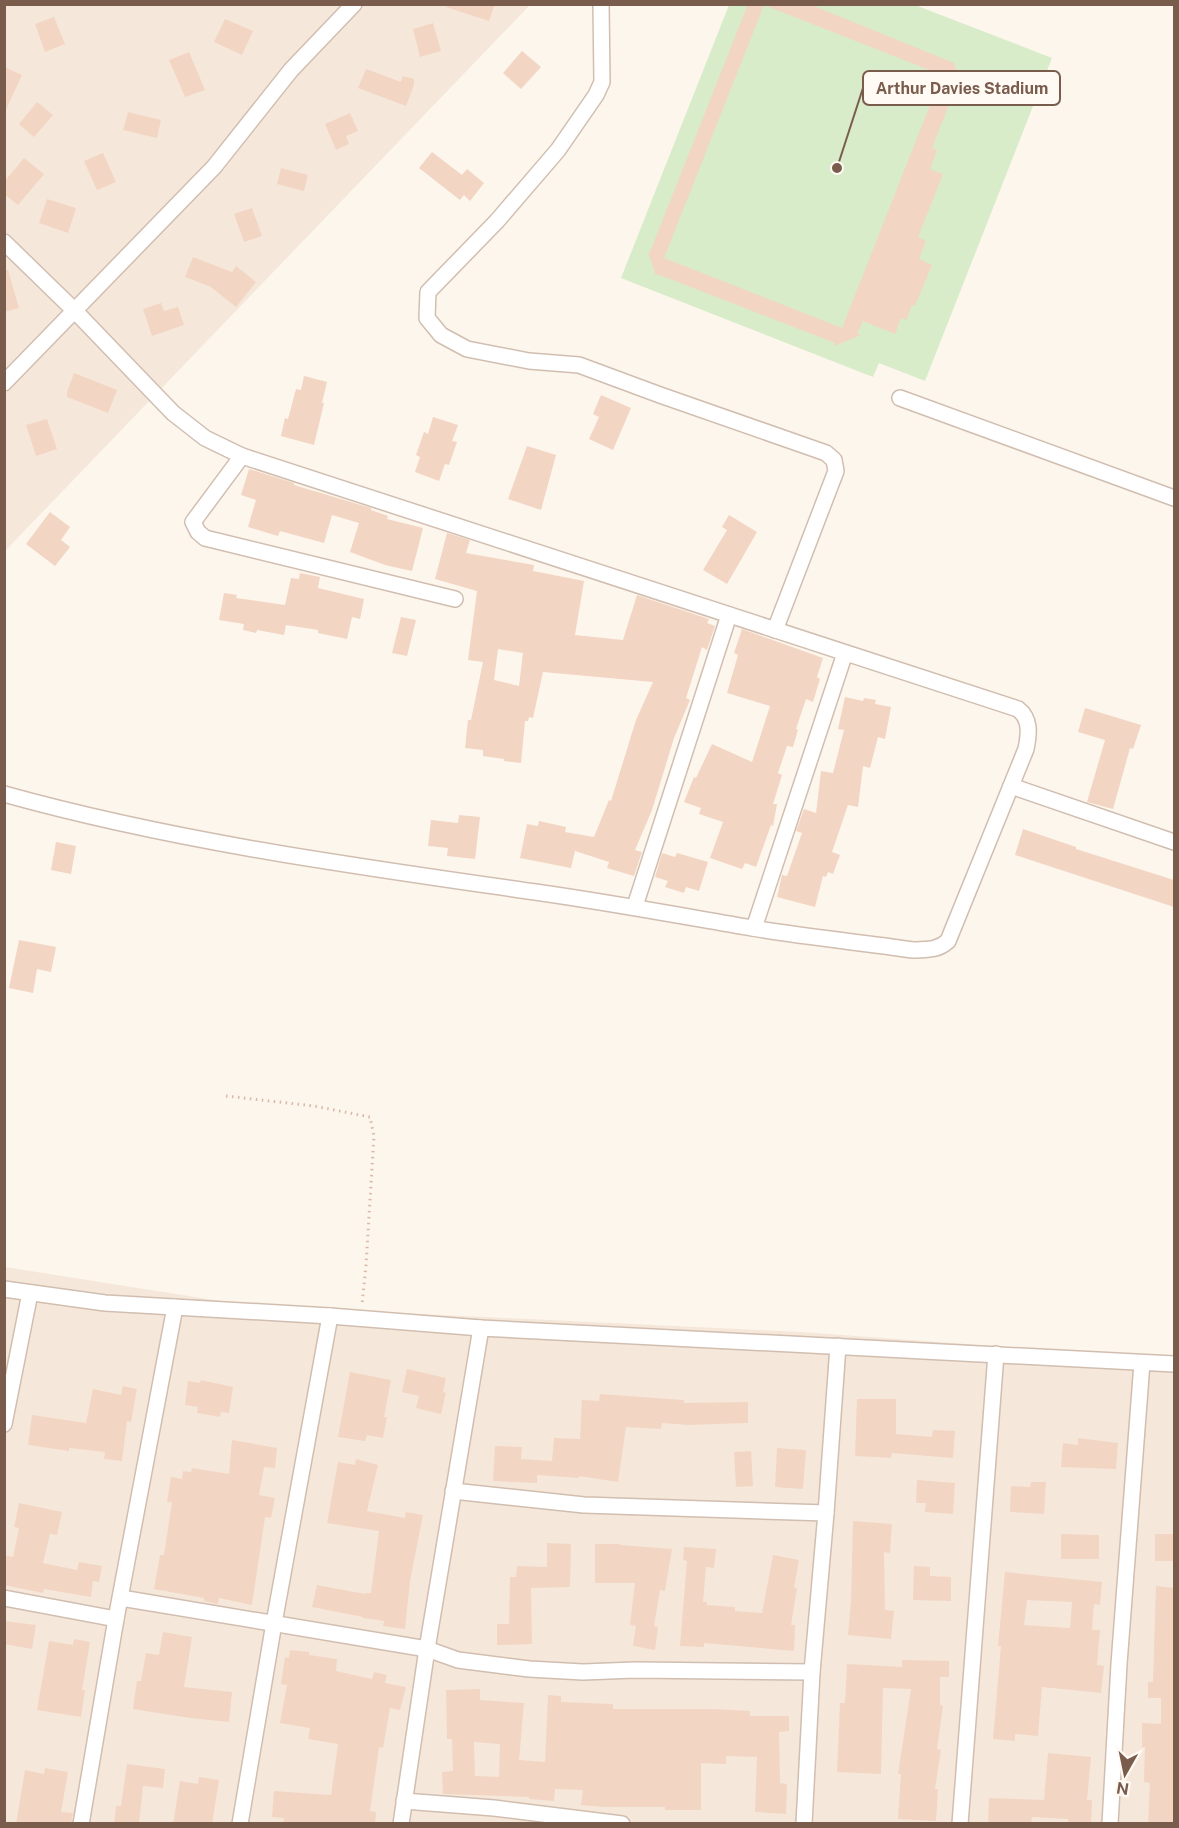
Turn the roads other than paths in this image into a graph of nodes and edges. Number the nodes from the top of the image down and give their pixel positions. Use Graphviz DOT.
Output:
graph roads {
  1 [pos="354,4"];
  2 [pos="601,4"];
  3 [pos="4,242"];
  4 [pos="75,311"];
  5 [pos="4,383"];
  6 [pos="900,398"];
  7 [pos="242,456"];
  8 [pos="1174,498"];
  9 [pos="454,599"];
  10 [pos="729,615"];
  11 [pos="775,630"];
  12 [pos="845,653"];
  13 [pos="1011,786"];
  14 [pos="4,794"];
  15 [pos="1174,842"];
  16 [pos="635,906"];
  17 [pos="754,928"];
  18 [pos="4,1289"];
  19 [pos="30,1293"];
  20 [pos="175,1307"];
  21 [pos="330,1316"];
  22 [pos="481,1328"];
  23 [pos="838,1346"];
  24 [pos="996,1354"];
  25 [pos="1143,1363"];
  26 [pos="1174,1364"];
  27 [pos="4,1424"];
  28 [pos="453,1491"];
  29 [pos="826,1513"];
  30 [pos="4,1598"];
  31 [pos="121,1598"];
  32 [pos="116,1619"];
  33 [pos="274,1623"];
  34 [pos="427,1649"];
  35 [pos="812,1672"];
  36 [pos="404,1802"];
  37 [pos="81,1824"];
  38 [pos="240,1824"];
  39 [pos="401,1824"];
  40 [pos="622,1824"];
  41 [pos="804,1824"];
  42 [pos="960,1824"];
  43 [pos="1110,1824"];
  1 -- 4 [label="street"];
  2 -- 11 [label="street"];
  3 -- 4 [label="street"];
  4 -- 5 [label="street"];
  4 -- 7 [label="street"];
  6 -- 8 [label="street"];
  7 -- 9 [label="street"];
  7 -- 10 [label="street"];
  10 -- 11 [label="street"];
  10 -- 16 [label="street"];
  11 -- 12 [label="street"];
  12 -- 13 [label="street"];
  12 -- 17 [label="street"];
  13 -- 15 [label="street"];
  13 -- 17 [label="street"];
  14 -- 16 [label="street"];
  16 -- 17 [label="street"];
  18 -- 19 [label="street"];
  19 -- 20 [label="street"];
  19 -- 27 [label="street"];
  20 -- 21 [label="street"];
  20 -- 31 [label="street"];
  21 -- 22 [label="street"];
  21 -- 33 [label="street"];
  22 -- 23 [label="street"];
  22 -- 28 [label="street"];
  23 -- 24 [label="street"];
  23 -- 29 [label="street"];
  24 -- 25 [label="street"];
  24 -- 42 [label="street"];
  25 -- 26 [label="street"];
  25 -- 43 [label="street"];
  28 -- 29 [label="street"];
  28 -- 34 [label="street"];
  29 -- 35 [label="street"];
  30 -- 32 [label="street"];
  31 -- 32 [label="street"];
  31 -- 33 [label="street"];
  32 -- 37 [label="street"];
  33 -- 34 [label="street"];
  33 -- 38 [label="street"];
  34 -- 35 [label="street"];
  34 -- 36 [label="street"];
  35 -- 41 [label="street"];
  36 -- 39 [label="street"];
  36 -- 40 [label="street"];
}
